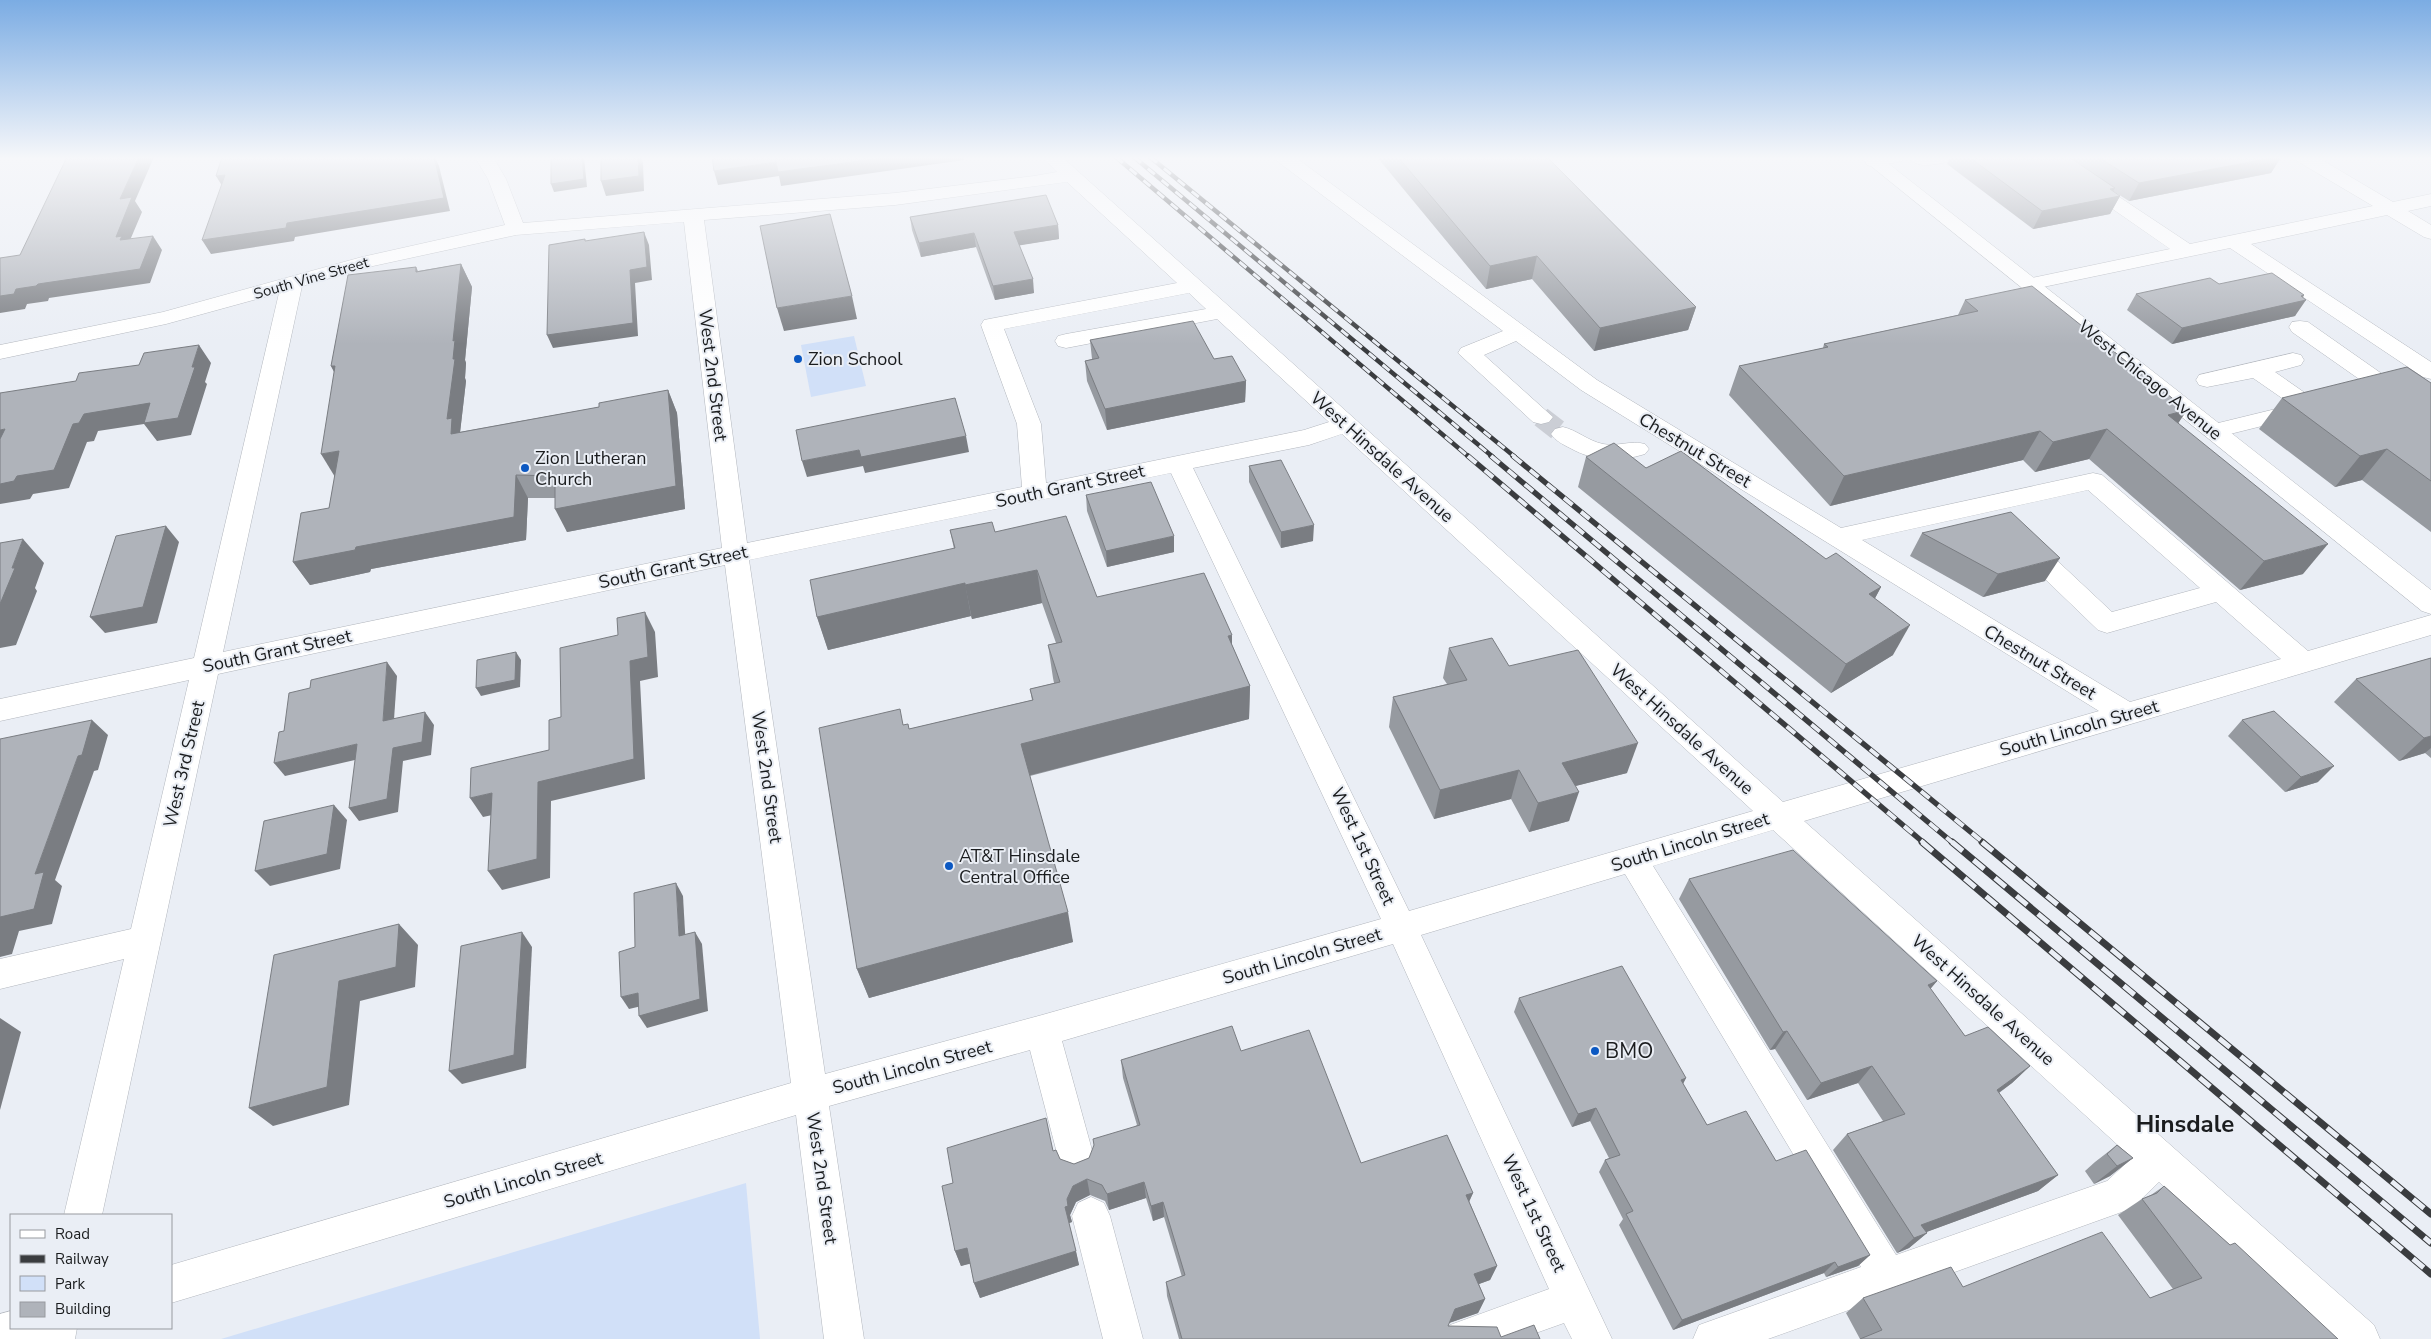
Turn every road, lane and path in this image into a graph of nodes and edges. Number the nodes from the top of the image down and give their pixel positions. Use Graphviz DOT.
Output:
graph roads {
  1 [pos="512,219"];
  2 [pos="628,219"];
  3 [pos="694,219"];
  4 [pos="1121,219"];
  5 [pos="1367,219"];
  6 [pos="1952,219"];
  7 [pos="2141,219"];
  8 [pos="2335,219"];
  9 [pos="2409,219"];
  10 [pos="516,229"];
  11 [pos="2431,233"];
  12 [pos="2233,241"];
  13 [pos="2187,250"];
  14 [pos="292,282"];
  15 [pos="2029,284"];
  16 [pos="1194,286"];
  17 [pos="1223,312"];
  18 [pos="2300,327"];
  19 [pos="1517,333"];
  20 [pos="1066,341"];
  21 [pos="0,352"];
  22 [pos="2293,360"];
  23 [pos="2256,370"];
  24 [pos="2431,372"];
  25 [pos="2431,377"];
  26 [pos="2207,380"];
  27 [pos="2387,388"];
  28 [pos="2358,395"];
  29 [pos="1540,417"];
  30 [pos="1346,424"];
  31 [pos="2214,431"];
  32 [pos="1564,434"];
  33 [pos="1637,449"];
  34 [pos="1179,464"];
  35 [pos="1035,494"];
  36 [pos="1983,505"];
  37 [pos="1837,537"];
  38 [pos="736,554"];
  39 [pos="2220,591"];
  40 [pos="2431,604"];
  41 [pos="2431,625"];
  42 [pos="2303,662"];
  43 [pos="206,666"];
  44 [pos="0,710"];
  45 [pos="2126,714"];
  46 [pos="1778,816"];
  47 [pos="1633,860"];
  48 [pos="1401,927"];
  49 [pos="145,940"];
  50 [pos="0,974"];
  51 [pos="1042,1031"];
  52 [pos="811,1094"];
  53 [pos="2158,1158"];
  54 [pos="1077,1162"];
  55 [pos="83,1214"];
  56 [pos="1091,1216"];
  57 [pos="1888,1277"];
  58 [pos="172,1284"];
  59 [pos="1574,1300"];
  60 [pos="19,1329"];
  61 [pos="0,1334"];
  62 [pos="844,1339"];
  63 [pos="1123,1339"];
  64 [pos="1464,1339"];
  65 [pos="1592,1339"];
  66 [pos="1713,1339"];
  67 [pos="2360,1339"];
  1 -- 10 [label="street"];
  2 -- 10 [label="street, South Vine Street"];
  3 -- 38 [label="street, West 2nd Street"];
  4 -- 16 [label="street, West Hinsdale Avenue"];
  5 -- 19 [label="street, Chestnut Street"];
  6 -- 15 [label="street, West Chicago Avenue"];
  7 -- 13 [label="street"];
  8 -- 12 [label="street"];
  9 -- 11 [label="street"];
  10 -- 14 [label="street, South Vine Street"];
  12 -- 13 [label="street"];
  12 -- 24 [label="street"];
  13 -- 15 [label="street"];
  14 -- 21 [label="street, South Vine Street"];
  14 -- 43 [label="street, West 3rd Street"];
  15 -- 31 [label="street, West Chicago Avenue"];
  16 -- 17 [label="street, West Hinsdale Avenue"];
  16 -- 35 [label="street"];
  17 -- 20 [label="street"];
  17 -- 30 [label="street, West Hinsdale Avenue"];
  18 -- 27 [label="street"];
  19 -- 29 [label="street"];
  19 -- 37 [label="street, Chestnut Street"];
  22 -- 23 [label="street"];
  23 -- 26 [label="street"];
  23 -- 31 [label="street"];
  25 -- 27 [label="street"];
  27 -- 28 [label="street"];
  30 -- 34 [label="street, South Grant Street"];
  30 -- 46 [label="street, West Hinsdale Avenue"];
  31 -- 40 [label="street, West Chicago Avenue"];
  32 -- 33 [label="street"];
  34 -- 35 [label="street, South Grant Street"];
  34 -- 48 [label="street, West 1st Street"];
  35 -- 38 [label="street, South Grant Street"];
  36 -- 37 [label="street"];
  36 -- 39 [label="street"];
  36 -- 39 [label="street"];
  37 -- 45 [label="street, Chestnut Street"];
  38 -- 43 [label="street, South Grant Street"];
  38 -- 52 [label="street, West 2nd Street"];
  39 -- 42 [label="street"];
  41 -- 42 [label="street, South Lincoln Street"];
  42 -- 45 [label="street, South Lincoln Street"];
  43 -- 44 [label="street, South Grant Street"];
  43 -- 49 [label="street, West 3rd Street"];
  45 -- 46 [label="street, South Lincoln Street"];
  46 -- 47 [label="street, South Lincoln Street"];
  46 -- 53 [label="street, West Hinsdale Avenue"];
  47 -- 48 [label="street, South Lincoln Street"];
  47 -- 57 [label="street"];
  48 -- 51 [label="street, South Lincoln Street"];
  48 -- 59 [label="street, West 1st Street"];
  49 -- 50 [label="street"];
  49 -- 55 [label="street, West 3rd Street"];
  51 -- 52 [label="street, South Lincoln Street"];
  51 -- 54 [label="street"];
  52 -- 58 [label="street, South Lincoln Street"];
  52 -- 62 [label="street, West 2nd Street"];
  53 -- 57 [label="street"];
  53 -- 67 [label="street, West Hinsdale Avenue"];
  56 -- 63 [label="street"];
  57 -- 66 [label="street"];
  59 -- 64 [label="street"];
  59 -- 65 [label="street, West 1st Street"];
  60 -- 61 [label="street"];
}
